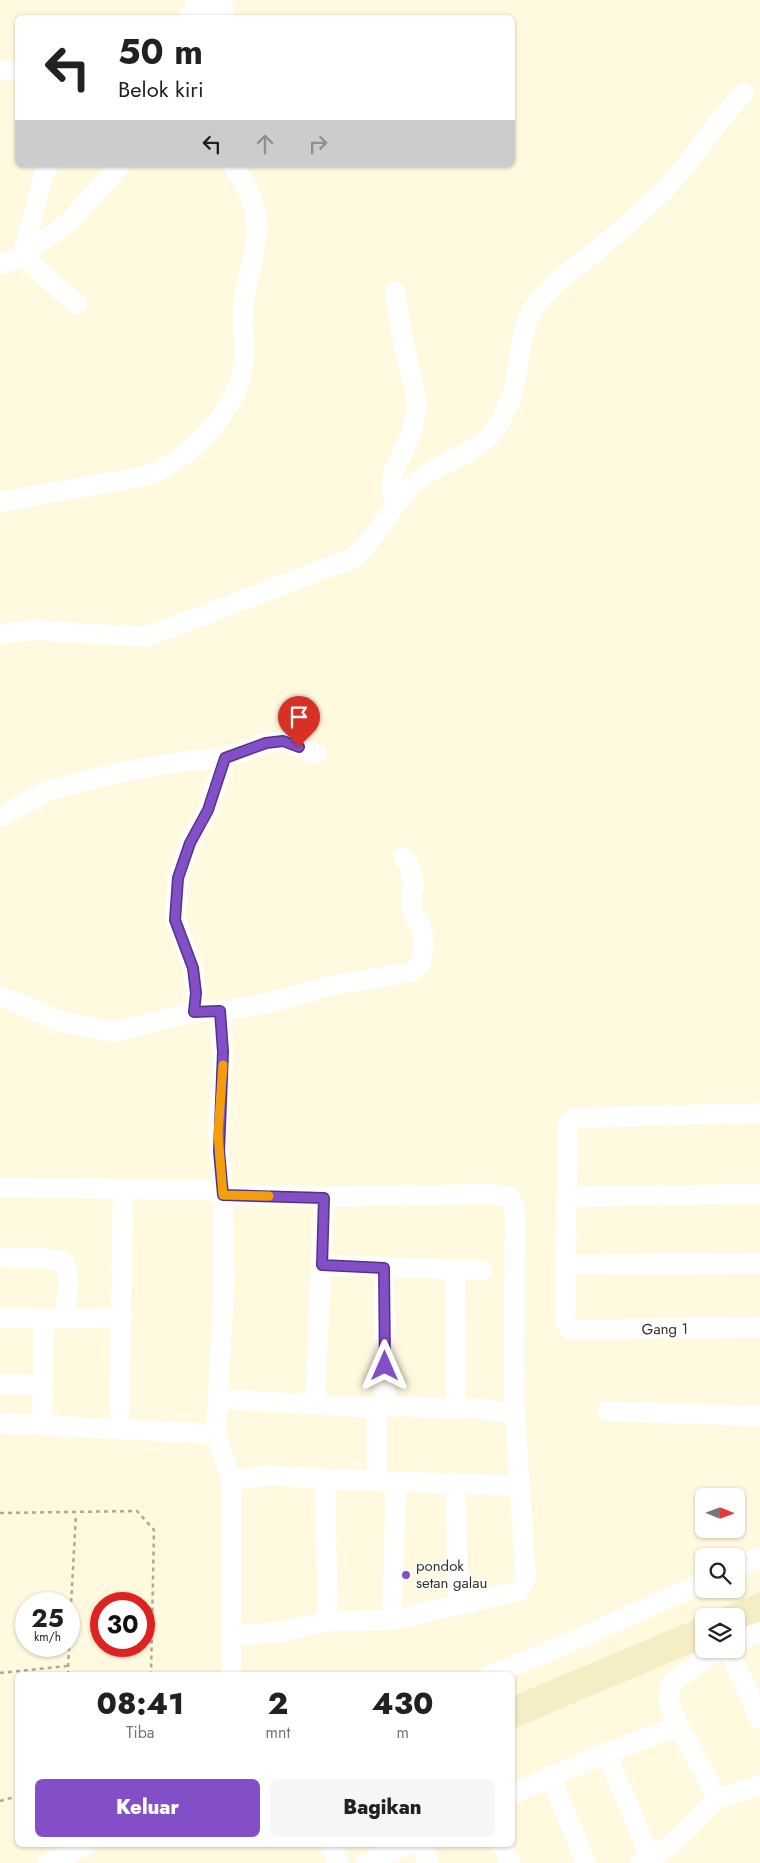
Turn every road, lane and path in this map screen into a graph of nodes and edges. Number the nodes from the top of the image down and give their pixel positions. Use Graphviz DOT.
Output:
graph roads {
  1 [pos="199,0"];
  2 [pos="222,0"];
  3 [pos="190,15"];
  4 [pos="211,15"];
  5 [pos="224,15"];
  6 [pos="15,68"];
  7 [pos="0,71"];
  8 [pos="744,93"];
  9 [pos="48,167"];
  10 [pos="118,167"];
  11 [pos="234,167"];
  12 [pos="22,256"];
  13 [pos="0,265"];
  14 [pos="395,292"];
  15 [pos="77,304"];
  16 [pos="0,502"];
  17 [pos="396,507"];
  18 [pos="0,634"];
  19 [pos="316,754"];
  20 [pos="225,758"];
  21 [pos="0,817"];
  22 [pos="403,857"];
  23 [pos="0,996"];
  24 [pos="220,1011"];
  25 [pos="194,1012"];
  26 [pos="760,1113"];
  27 [pos="0,1187"];
  28 [pos="123,1189"];
  29 [pos="760,1194"];
  30 [pos="223,1195"];
  31 [pos="566,1197"];
  32 [pos="324,1198"];
  33 [pos="0,1257"];
  34 [pos="760,1263"];
  35 [pos="322,1265"];
  36 [pos="565,1265"];
  37 [pos="384,1268"];
  38 [pos="455,1268"];
  39 [pos="482,1270"];
  40 [pos="0,1317"];
  41 [pos="66,1318"];
  42 [pos="122,1318"];
  43 [pos="44,1319"];
  44 [pos="760,1327"];
  45 [pos="0,1384"];
  46 [pos="42,1384"];
  47 [pos="217,1399"];
  48 [pos="315,1405"];
  49 [pos="381,1407"];
  50 [pos="456,1408"];
  51 [pos="607,1411"];
  52 [pos="515,1414"];
  53 [pos="760,1416"];
  54 [pos="0,1423"];
  55 [pos="42,1425"];
  56 [pos="119,1428"];
  57 [pos="216,1434"];
  58 [pos="325,1479"];
  59 [pos="231,1480"];
  60 [pos="387,1480"];
  61 [pos="456,1485"];
  62 [pos="519,1486"];
  63 [pos="0,1513"];
  64 [pos="76,1514"];
  65 [pos="760,1556"];
  66 [pos="745,1563"];
  67 [pos="695,1586"];
  68 [pos="72,1592"];
  69 [pos="458,1604"];
  70 [pos="392,1620"];
  71 [pos="328,1621"];
  72 [pos="760,1632"];
  73 [pos="232,1634"];
  74 [pos="745,1638"];
  75 [pos="68,1657"];
  76 [pos="707,1658"];
  77 [pos="732,1658"];
  78 [pos="68,1666"];
  79 [pos="68,1672"];
  80 [pos="151,1672"];
  81 [pos="231,1672"];
  82 [pos="497,1672"];
  83 [pos="0,1673"];
  84 [pos="760,1718"];
  85 [pos="679,1726"];
  86 [pos="606,1753"];
  87 [pos="550,1776"];
  88 [pos="760,1785"];
  89 [pos="515,1793"];
  90 [pos="15,1797"];
  91 [pos="718,1799"];
  92 [pos="0,1801"];
  93 [pos="83,1847"];
  94 [pos="331,1847"];
  95 [pos="401,1847"];
  96 [pos="422,1847"];
  97 [pos="502,1847"];
  98 [pos="645,1861"];
  99 [pos="47,1863"];
  100 [pos="339,1863"];
  101 [pos="365,1863"];
  102 [pos="428,1863"];
  103 [pos="511,1863"];
  104 [pos="586,1863"];
  1 -- 3 [label="street"];
  1 -- 4 [label="street"];
  2 -- 5 [label="street"];
  6 -- 7 [label="street"];
  8 -- 17 [label="street"];
  9 -- 12 [label="street"];
  10 -- 12 [label="street"];
  11 -- 16 [label="street"];
  12 -- 13 [label="street"];
  12 -- 15 [label="street"];
  14 -- 17 [label="street"];
  17 -- 18 [label="street"];
  19 -- 20 [label="street"];
  20 -- 21 [label="street"];
  20 -- 25 [label="street"];
  22 -- 24 [label="street"];
  23 -- 25 [label="street"];
  24 -- 25 [label="street"];
  24 -- 30 [label="street"];
  26 -- 31 [label="street"];
  27 -- 28 [label="street"];
  28 -- 30 [label="street"];
  28 -- 42 [label="street"];
  29 -- 31 [label="street"];
  30 -- 32 [label="street"];
  30 -- 47 [label="street"];
  31 -- 36 [label="street"];
  32 -- 35 [label="street"];
  32 -- 52 [label="street"];
  33 -- 41 [label="street"];
  34 -- 36 [label="street"];
  35 -- 37 [label="street"];
  35 -- 48 [label="street"];
  36 -- 44 [label="street, Gang 1"];
  37 -- 38 [label="street"];
  37 -- 49 [label="street"];
  38 -- 39 [label="street"];
  38 -- 50 [label="street"];
  40 -- 43 [label="street"];
  41 -- 42 [label="street"];
  41 -- 43 [label="street"];
  42 -- 56 [label="street"];
  43 -- 46 [label="street"];
  45 -- 46 [label="street"];
  46 -- 55 [label="street"];
  47 -- 48 [label="street"];
  47 -- 57 [label="street"];
  48 -- 49 [label="street"];
  49 -- 50 [label="street"];
  49 -- 60 [label="street"];
  50 -- 52 [label="street"];
  51 -- 53 [label="street"];
  52 -- 62 [label="street"];
  54 -- 55 [label="street"];
  55 -- 56 [label="street"];
  56 -- 57 [label="street"];
  57 -- 59 [label="street"];
  58 -- 59 [label="street"];
  58 -- 60 [label="street"];
  58 -- 71 [label="street"];
  59 -- 73 [label="street"];
  60 -- 61 [label="street"];
  60 -- 70 [label="street"];
  61 -- 62 [label="street"];
  61 -- 69 [label="street"];
  62 -- 69 [label="street"];
  63 -- 64 [label="path"];
  64 -- 68 [label="path"];
  64 -- 80 [label="path"];
  65 -- 66 [label="street"];
  67 -- 82 [label="street"];
  69 -- 70 [label="street"];
  70 -- 71 [label="street"];
  71 -- 73 [label="street"];
  72 -- 74 [label="street"];
  73 -- 81 [label="street"];
  75 -- 78 [label="path"];
  76 -- 85 [label="street"];
  77 -- 84 [label="street"];
  78 -- 79 [label="path"];
  78 -- 83 [label="path"];
  85 -- 86 [label="street"];
  85 -- 91 [label="street"];
  86 -- 87 [label="street"];
  86 -- 98 [label="street"];
  87 -- 89 [label="street"];
  87 -- 104 [label="street"];
  88 -- 91 [label="street"];
  90 -- 92 [label="path"];
  91 -- 98 [label="street"];
  93 -- 99 [label="street"];
  94 -- 100 [label="street"];
  95 -- 101 [label="street"];
  96 -- 102 [label="street"];
  97 -- 103 [label="street"];
}
